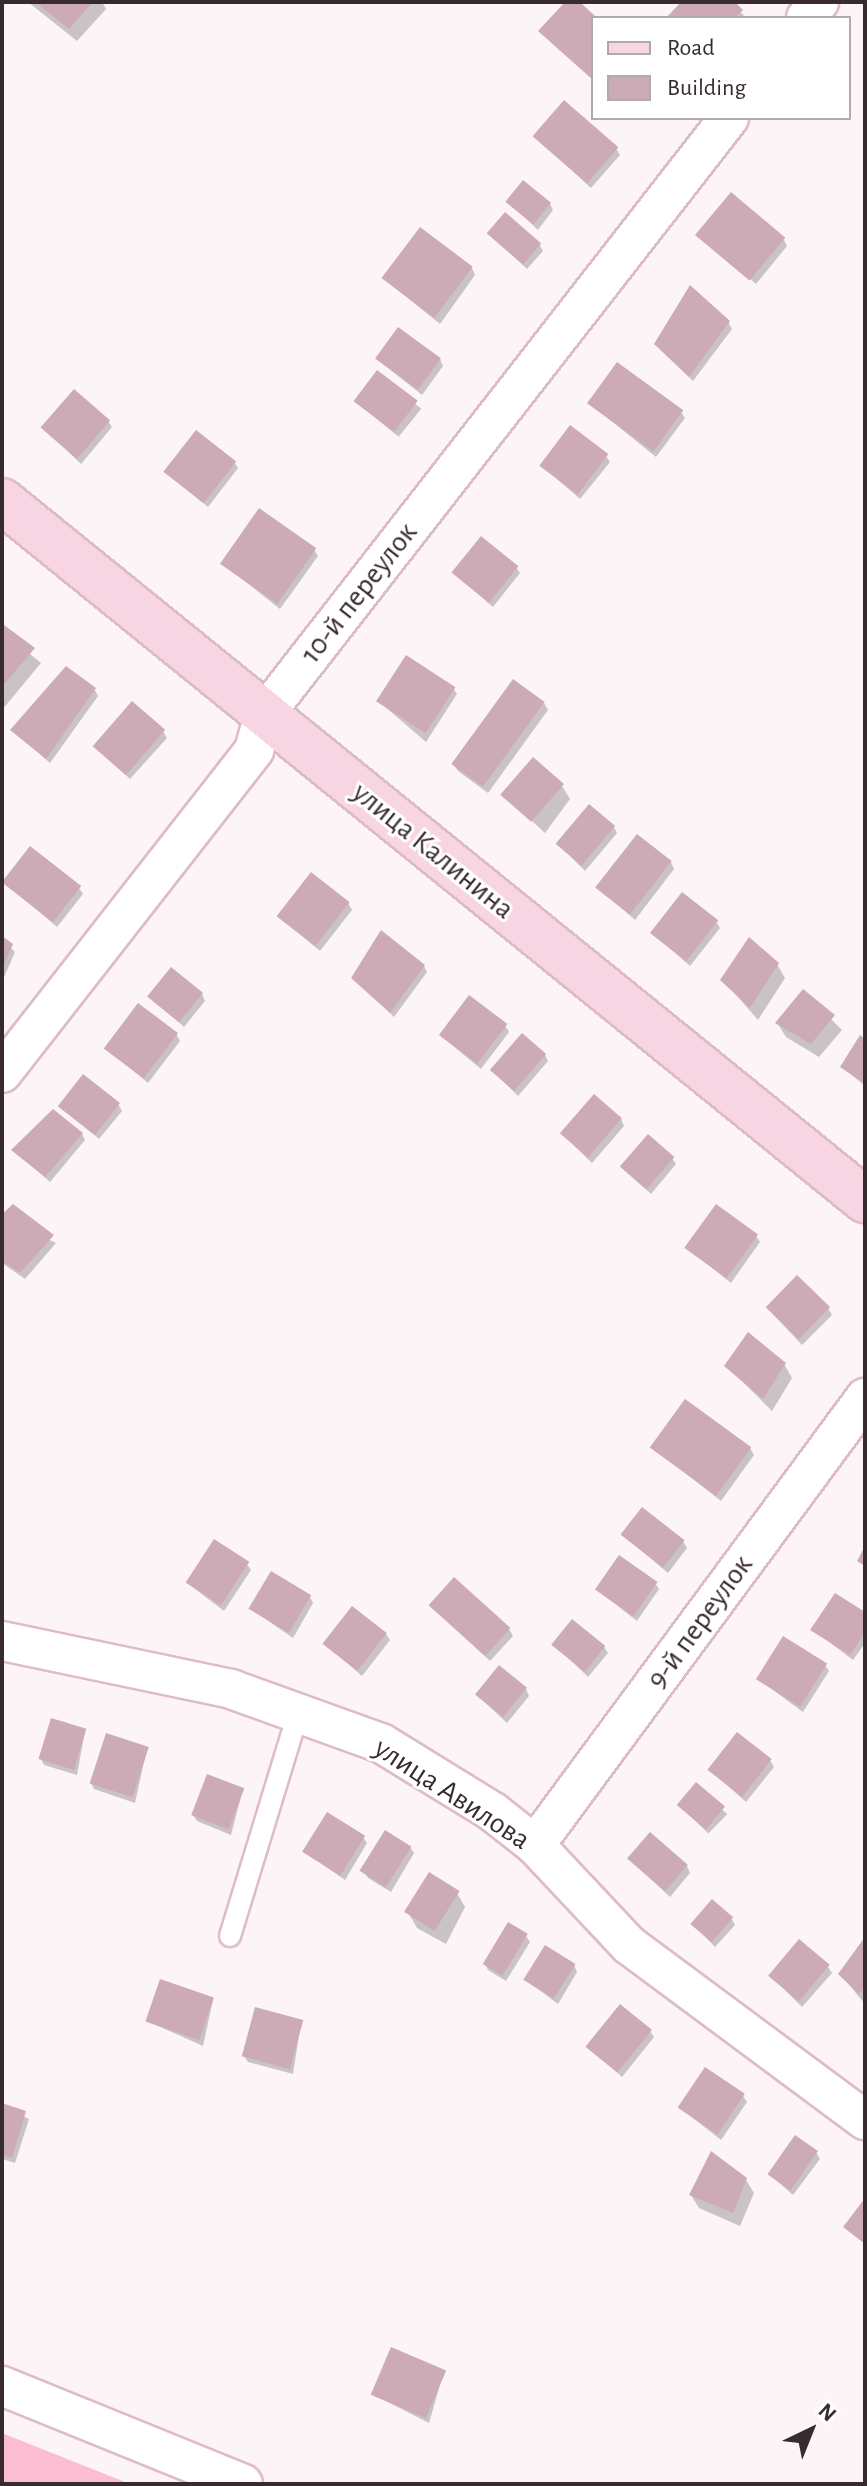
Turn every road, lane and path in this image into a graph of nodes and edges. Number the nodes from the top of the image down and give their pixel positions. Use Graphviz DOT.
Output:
graph roads {
  1 [pos="727,120"];
  2 [pos="2,501"];
  3 [pos="264,715"];
  4 [pos="2,1073"];
  5 [pos="865,1200"];
  6 [pos="865,1398"];
  7 [pos="2,1641"];
  8 [pos="298,1713"];
  9 [pos="535,1845"];
  10 [pos="230,1936"];
  11 [pos="865,2120"];
  12 [pos="2,2386"];
  13 [pos="243,2484"];
  1 -- 3 [label="street, 10-й переулок"];
  2 -- 3 [label="main road, улица Калинина"];
  3 -- 4 [label="street, 10-й переулок"];
  3 -- 5 [label="main road, улица Калинина"];
  6 -- 9 [label="street, 9-й переулок"];
  7 -- 8 [label="street, улица Авилова"];
  8 -- 9 [label="street, улица Авилова"];
  8 -- 10 [label="lane"];
  9 -- 11 [label="street, улица Авилова"];
  12 -- 13 [label="street"];
}
